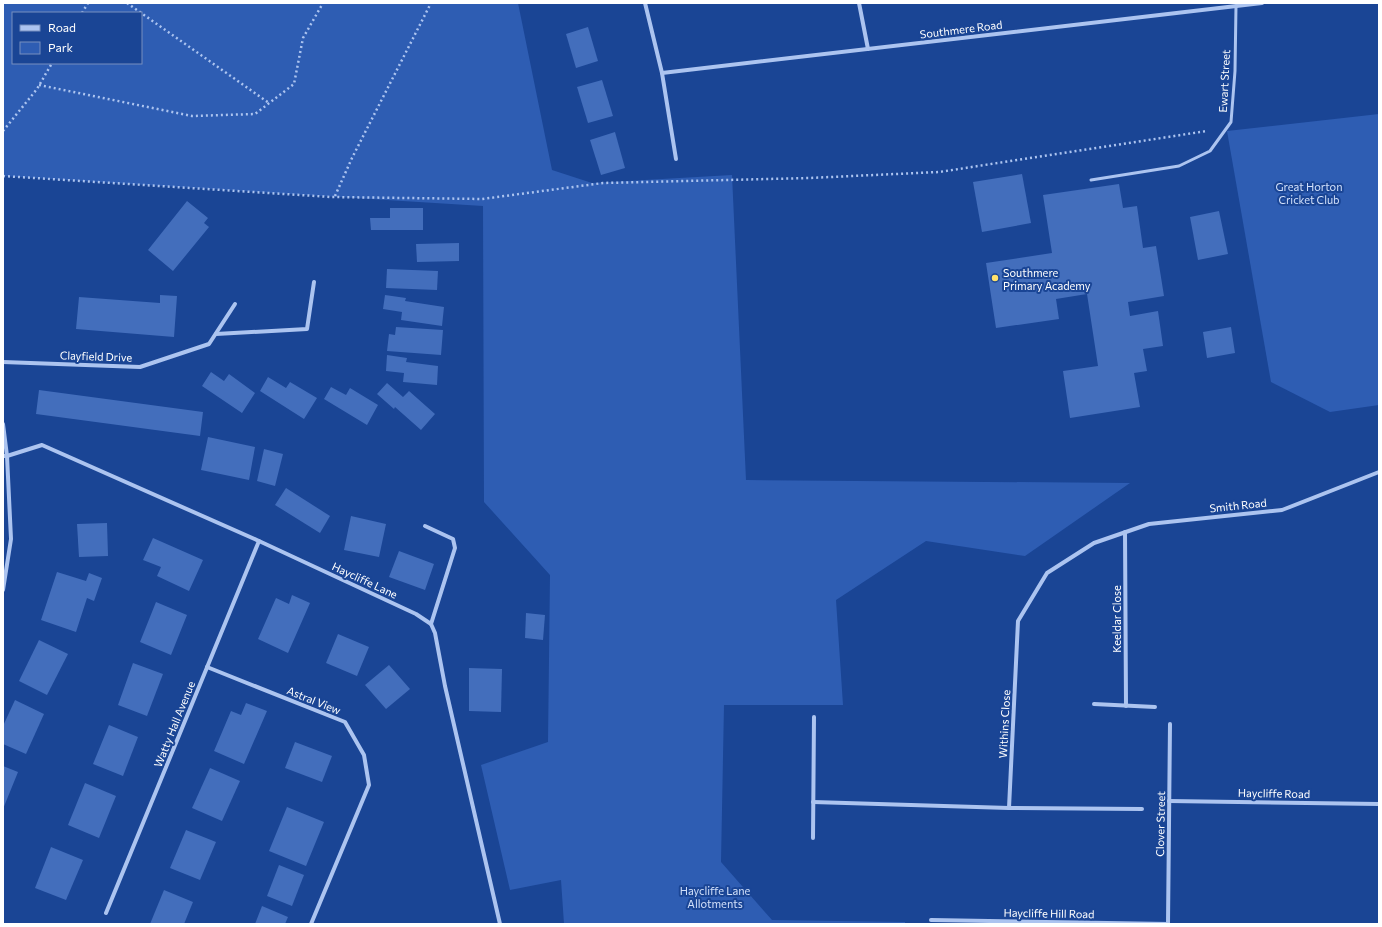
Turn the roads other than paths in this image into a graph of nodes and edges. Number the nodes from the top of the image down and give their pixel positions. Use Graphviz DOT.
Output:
graph roads {
  1 [pos="645,3"];
  2 [pos="859,3"];
  3 [pos="1262,3"];
  4 [pos="1236,4"];
  5 [pos="868,49"];
  6 [pos="662,73"];
  7 [pos="676,159"];
  8 [pos="1091,180"];
  9 [pos="314,282"];
  10 [pos="235,304"];
  11 [pos="216,334"];
  12 [pos="3,362"];
  13 [pos="3,424"];
  14 [pos="5,456"];
  15 [pos="1379,472"];
  16 [pos="425,526"];
  17 [pos="1125,532"];
  18 [pos="259,541"];
  19 [pos="1094,543"];
  20 [pos="3,590"];
  21 [pos="431,624"];
  22 [pos="207,667"];
  23 [pos="1094,704"];
  24 [pos="1126,706"];
  25 [pos="1155,707"];
  26 [pos="814,717"];
  27 [pos="1170,724"];
  28 [pos="1169,801"];
  29 [pos="813,802"];
  30 [pos="1379,804"];
  31 [pos="1009,808"];
  32 [pos="1142,809"];
  33 [pos="813,838"];
  34 [pos="106,913"];
  35 [pos="931,920"];
  36 [pos="991,922"];
  37 [pos="311,924"];
  38 [pos="500,924"];
  39 [pos="1168,924"];
  1 -- 6 [label="street"];
  2 -- 5 [label="street"];
  3 -- 4 [label="street, Southmere Road"];
  4 -- 5 [label="street, Southmere Road"];
  4 -- 8 [label="lane, Ewart Street"];
  5 -- 6 [label="street, Southmere Road"];
  6 -- 7 [label="street"];
  9 -- 11 [label="street"];
  10 -- 11 [label="street, Clayfield Drive"];
  11 -- 12 [label="street, Clayfield Drive"];
  13 -- 14 [label="street"];
  14 -- 18 [label="street, Haycliffe Lane"];
  14 -- 20 [label="street"];
  15 -- 17 [label="street, Smith Road"];
  16 -- 21 [label="street"];
  17 -- 19 [label="street, Smith Road"];
  17 -- 24 [label="street, Keeldar Close"];
  18 -- 21 [label="street, Haycliffe Lane"];
  18 -- 22 [label="street, Watty Hall Avenue"];
  19 -- 31 [label="street, Withins Close"];
  21 -- 38 [label="street"];
  22 -- 34 [label="street, Watty Hall Avenue"];
  22 -- 37 [label="street, Astral View"];
  23 -- 24 [label="street"];
  24 -- 25 [label="street"];
  26 -- 29 [label="street"];
  27 -- 28 [label="street, Clover Street"];
  28 -- 30 [label="street, Haycliffe Road"];
  28 -- 39 [label="street, Clover Street"];
  29 -- 31 [label="street"];
  29 -- 33 [label="street"];
  31 -- 32 [label="street"];
  35 -- 36 [label="street, Haycliffe Hill Road"];
  36 -- 39 [label="street, Haycliffe Hill Road"];
}
